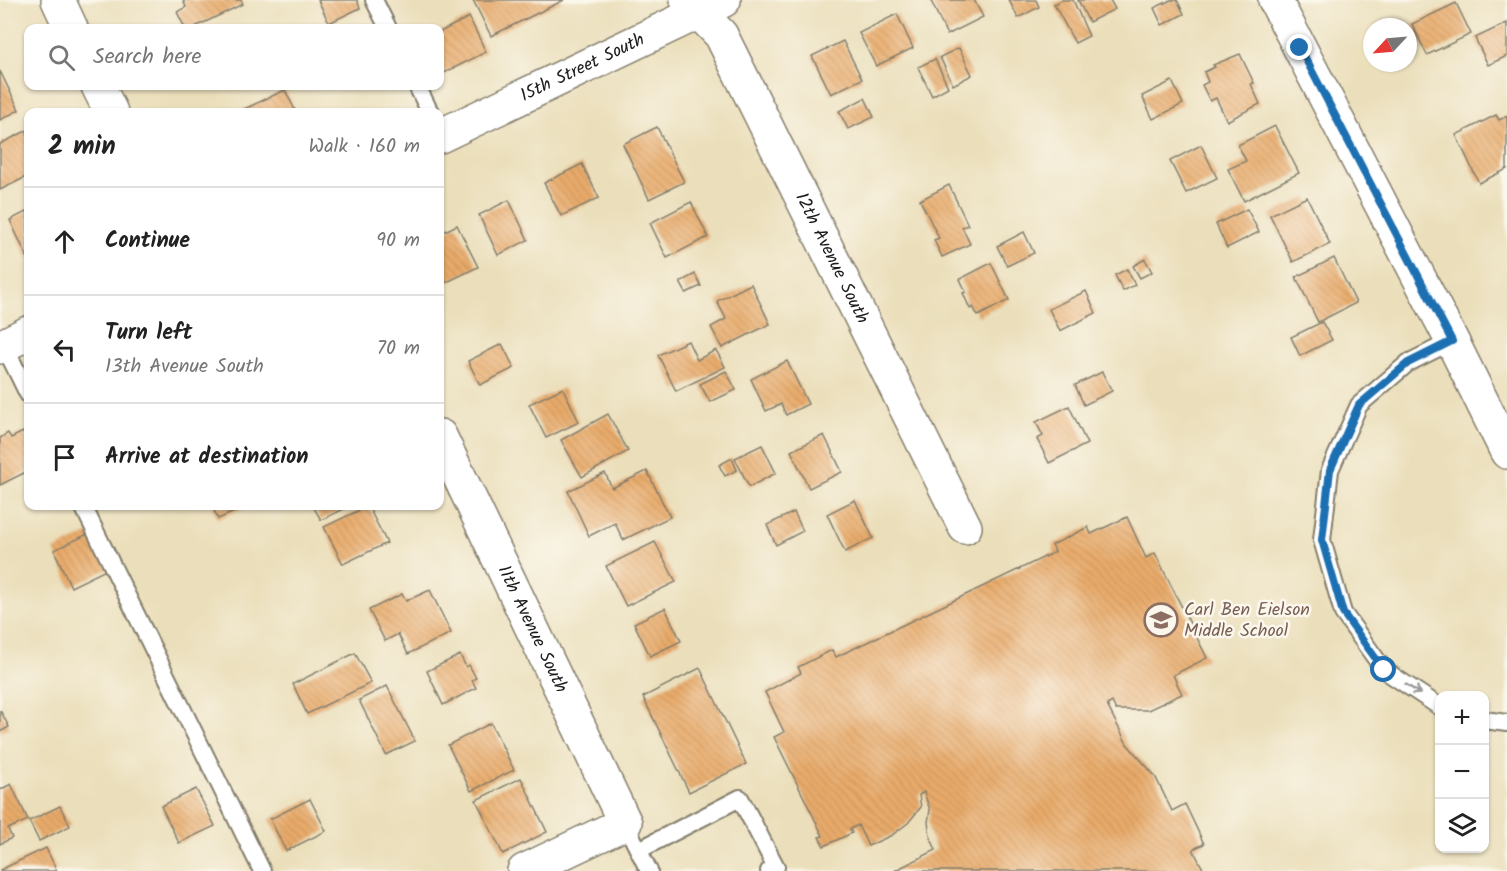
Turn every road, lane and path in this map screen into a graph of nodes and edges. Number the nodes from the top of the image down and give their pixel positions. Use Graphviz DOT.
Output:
graph roads {
  1 [pos="58,0"];
  2 [pos="374,0"];
  3 [pos="1275,0"];
  4 [pos="703,4"];
  5 [pos="70,24"];
  6 [pos="386,24"];
  7 [pos="100,90"];
  8 [pos="419,90"];
  9 [pos="109,108"];
  10 [pos="428,108"];
  11 [pos="444,126"];
  12 [pos="1452,341"];
  13 [pos="11,342"];
  14 [pos="24,382"];
  15 [pos="444,444"];
  16 [pos="1507,452"];
  17 [pos="85,510"];
  18 [pos="964,527"];
  19 [pos="1435,704"];
  20 [pos="1489,721"];
  21 [pos="1507,723"];
  22 [pos="632,836"];
  23 [pos="262,871"];
  24 [pos="524,871"];
  25 [pos="649,871"];
  26 [pos="769,871"];
  1 -- 5 [label="street"];
  2 -- 6 [label="lane"];
  3 -- 12 [label="street"];
  4 -- 11 [label="street, 15th Street South"];
  4 -- 18 [label="street, 12th Avenue South"];
  7 -- 9 [label="street"];
  8 -- 10 [label="lane"];
  12 -- 16 [label="street"];
  12 -- 19 [label="lane, one-way"];
  13 -- 14 [label="lane"];
  15 -- 22 [label="street, 11th Avenue South"];
  17 -- 23 [label="lane"];
  20 -- 21 [label="lane"];
  22 -- 24 [label="street"];
  22 -- 25 [label="lane"];
  22 -- 26 [label="lane"];
}
